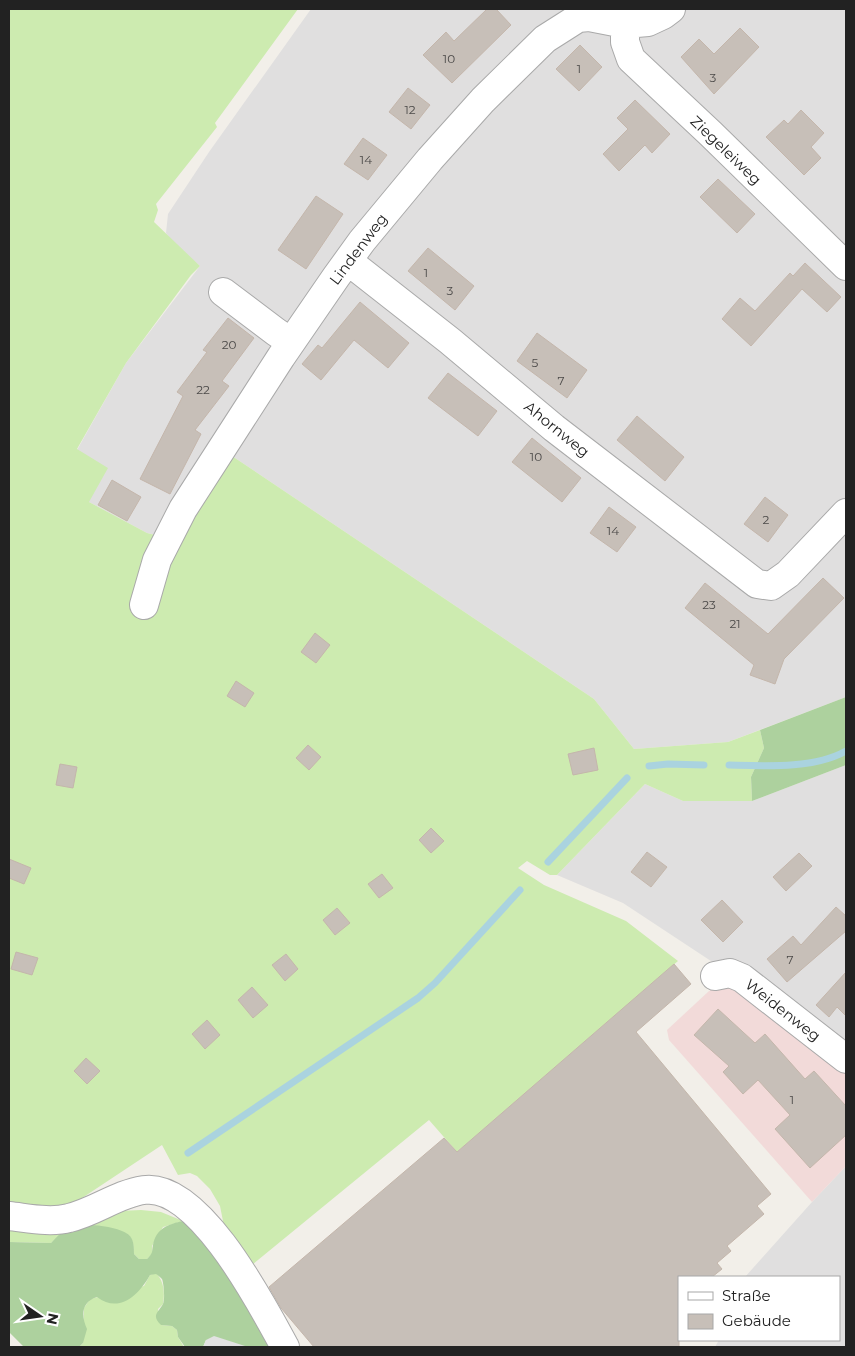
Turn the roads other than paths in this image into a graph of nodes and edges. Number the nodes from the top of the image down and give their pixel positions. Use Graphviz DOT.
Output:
graph roads {
  1 [pos="671,9"];
  2 [pos="625,24"];
  3 [pos="348,261"];
  4 [pos="846,266"];
  5 [pos="223,292"];
  6 [pos="292,342"];
  7 [pos="846,513"];
  8 [pos="144,605"];
  9 [pos="715,976"];
  10 [pos="846,1059"];
  11 [pos="9,1216"];
  12 [pos="286,1347"];
  1 -- 2 [label="street, Lindenweg"];
  2 -- 3 [label="street, Lindenweg"];
  2 -- 4 [label="street, Ziegeleiweg"];
  3 -- 6 [label="street, Lindenweg"];
  3 -- 7 [label="street, Ahornweg"];
  5 -- 6 [label="street"];
  6 -- 8 [label="street, Lindenweg"];
  9 -- 10 [label="street, Weidenweg"];
  11 -- 12 [label="street"];
}
